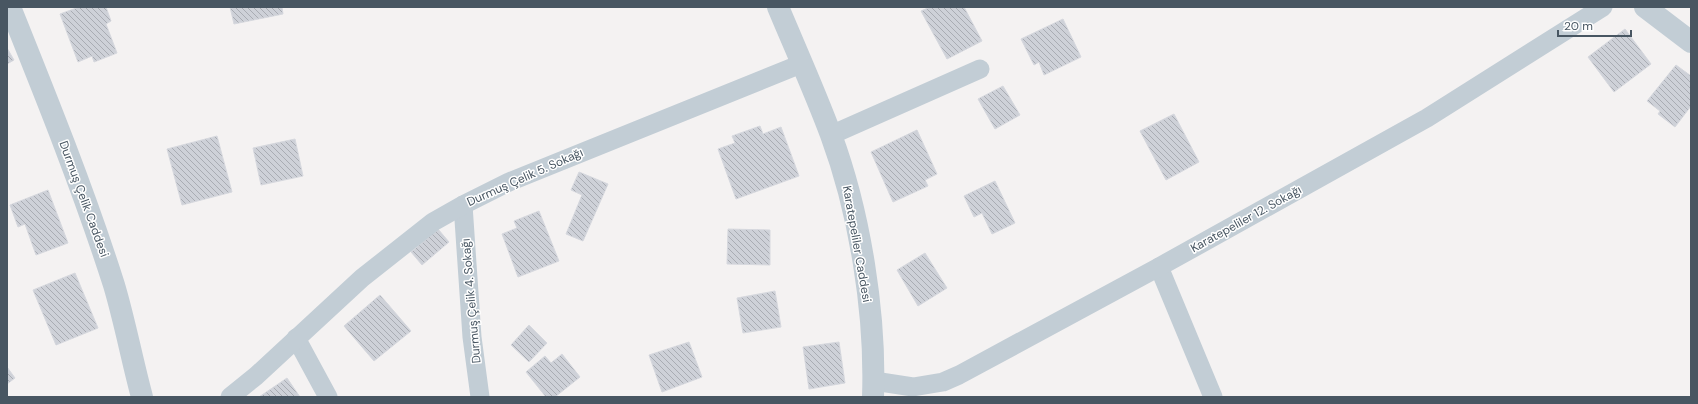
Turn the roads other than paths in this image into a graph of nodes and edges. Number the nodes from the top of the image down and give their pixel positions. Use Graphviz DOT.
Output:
graph roads {
  1 [pos="10,7"];
  2 [pos="778,7"];
  3 [pos="1603,7"];
  4 [pos="1645,7"];
  5 [pos="1691,42"];
  6 [pos="802,64"];
  7 [pos="980,69"];
  8 [pos="831,135"];
  9 [pos="463,205"];
  10 [pos="1159,267"];
  11 [pos="296,338"];
  12 [pos="874,389"];
  13 [pos="142,397"];
  14 [pos="230,397"];
  15 [pos="328,397"];
  16 [pos="480,397"];
  17 [pos="1213,397"];
  1 -- 13 [label="street, Durmuş Çelik Caddesi"];
  2 -- 6 [label="street, Karatepeliler Caddesi"];
  3 -- 10 [label="street, Karatepeliler 12. Sokağı"];
  4 -- 5 [label="street"];
  6 -- 8 [label="street, Karatepeliler Caddesi"];
  6 -- 9 [label="street, Durmuş Çelik 5. Sokağı"];
  7 -- 8 [label="street"];
  8 -- 12 [label="street, Karatepeliler Caddesi"];
  9 -- 11 [label="street, Durmuş Çelik 5. Sokağı"];
  9 -- 16 [label="street, Durmuş Çelik 4. Sokağı"];
  10 -- 12 [label="street, Karatepeliler 12. Sokağı"];
  10 -- 17 [label="street"];
  11 -- 14 [label="street, Durmuş Çelik 5. Sokağı"];
  11 -- 15 [label="street"];
}
